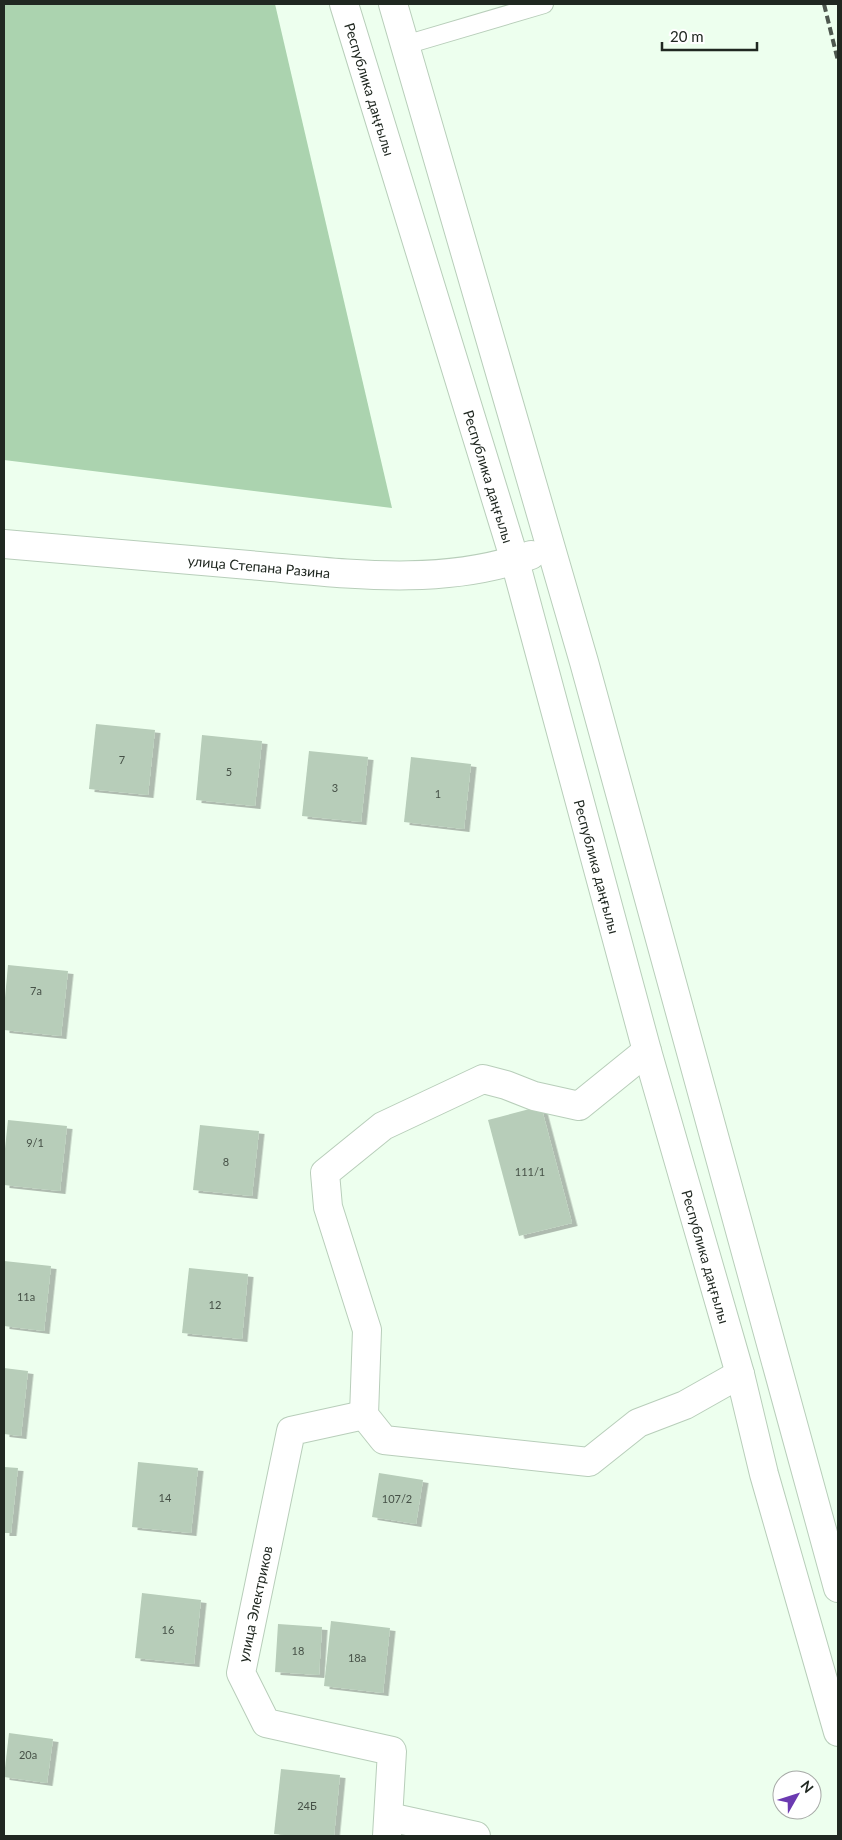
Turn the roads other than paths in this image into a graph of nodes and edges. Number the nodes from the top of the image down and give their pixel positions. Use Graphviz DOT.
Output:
graph roads {
  1 [pos="344,4"];
  2 [pos="393,4"];
  3 [pos="544,4"];
  4 [pos="405,45"];
  5 [pos="4,544"];
  6 [pos="551,547"];
  7 [pos="515,560"];
  8 [pos="647,1051"];
  9 [pos="740,1374"];
  10 [pos="364,1416"];
  11 [pos="838,1588"];
  12 [pos="838,1732"];
  13 [pos="388,1827"];
  14 [pos="476,1836"];
  1 -- 7 [label="main road, Республика даңғылы"];
  2 -- 4 [label="main road"];
  3 -- 4 [label="lane"];
  4 -- 6 [label="main road"];
  5 -- 7 [label="main road, улица Степана Разина"];
  6 -- 7 [label="main road, улица Степана Разина"];
  6 -- 11 [label="main road"];
  7 -- 8 [label="main road, Республика даңғылы"];
  8 -- 9 [label="main road, Республика даңғылы"];
  8 -- 10 [label="main road"];
  9 -- 10 [label="main road"];
  9 -- 12 [label="main road, Республика даңғылы"];
  10 -- 13 [label="main road, улица Электриков"];
  13 -- 14 [label="main road"];
}
